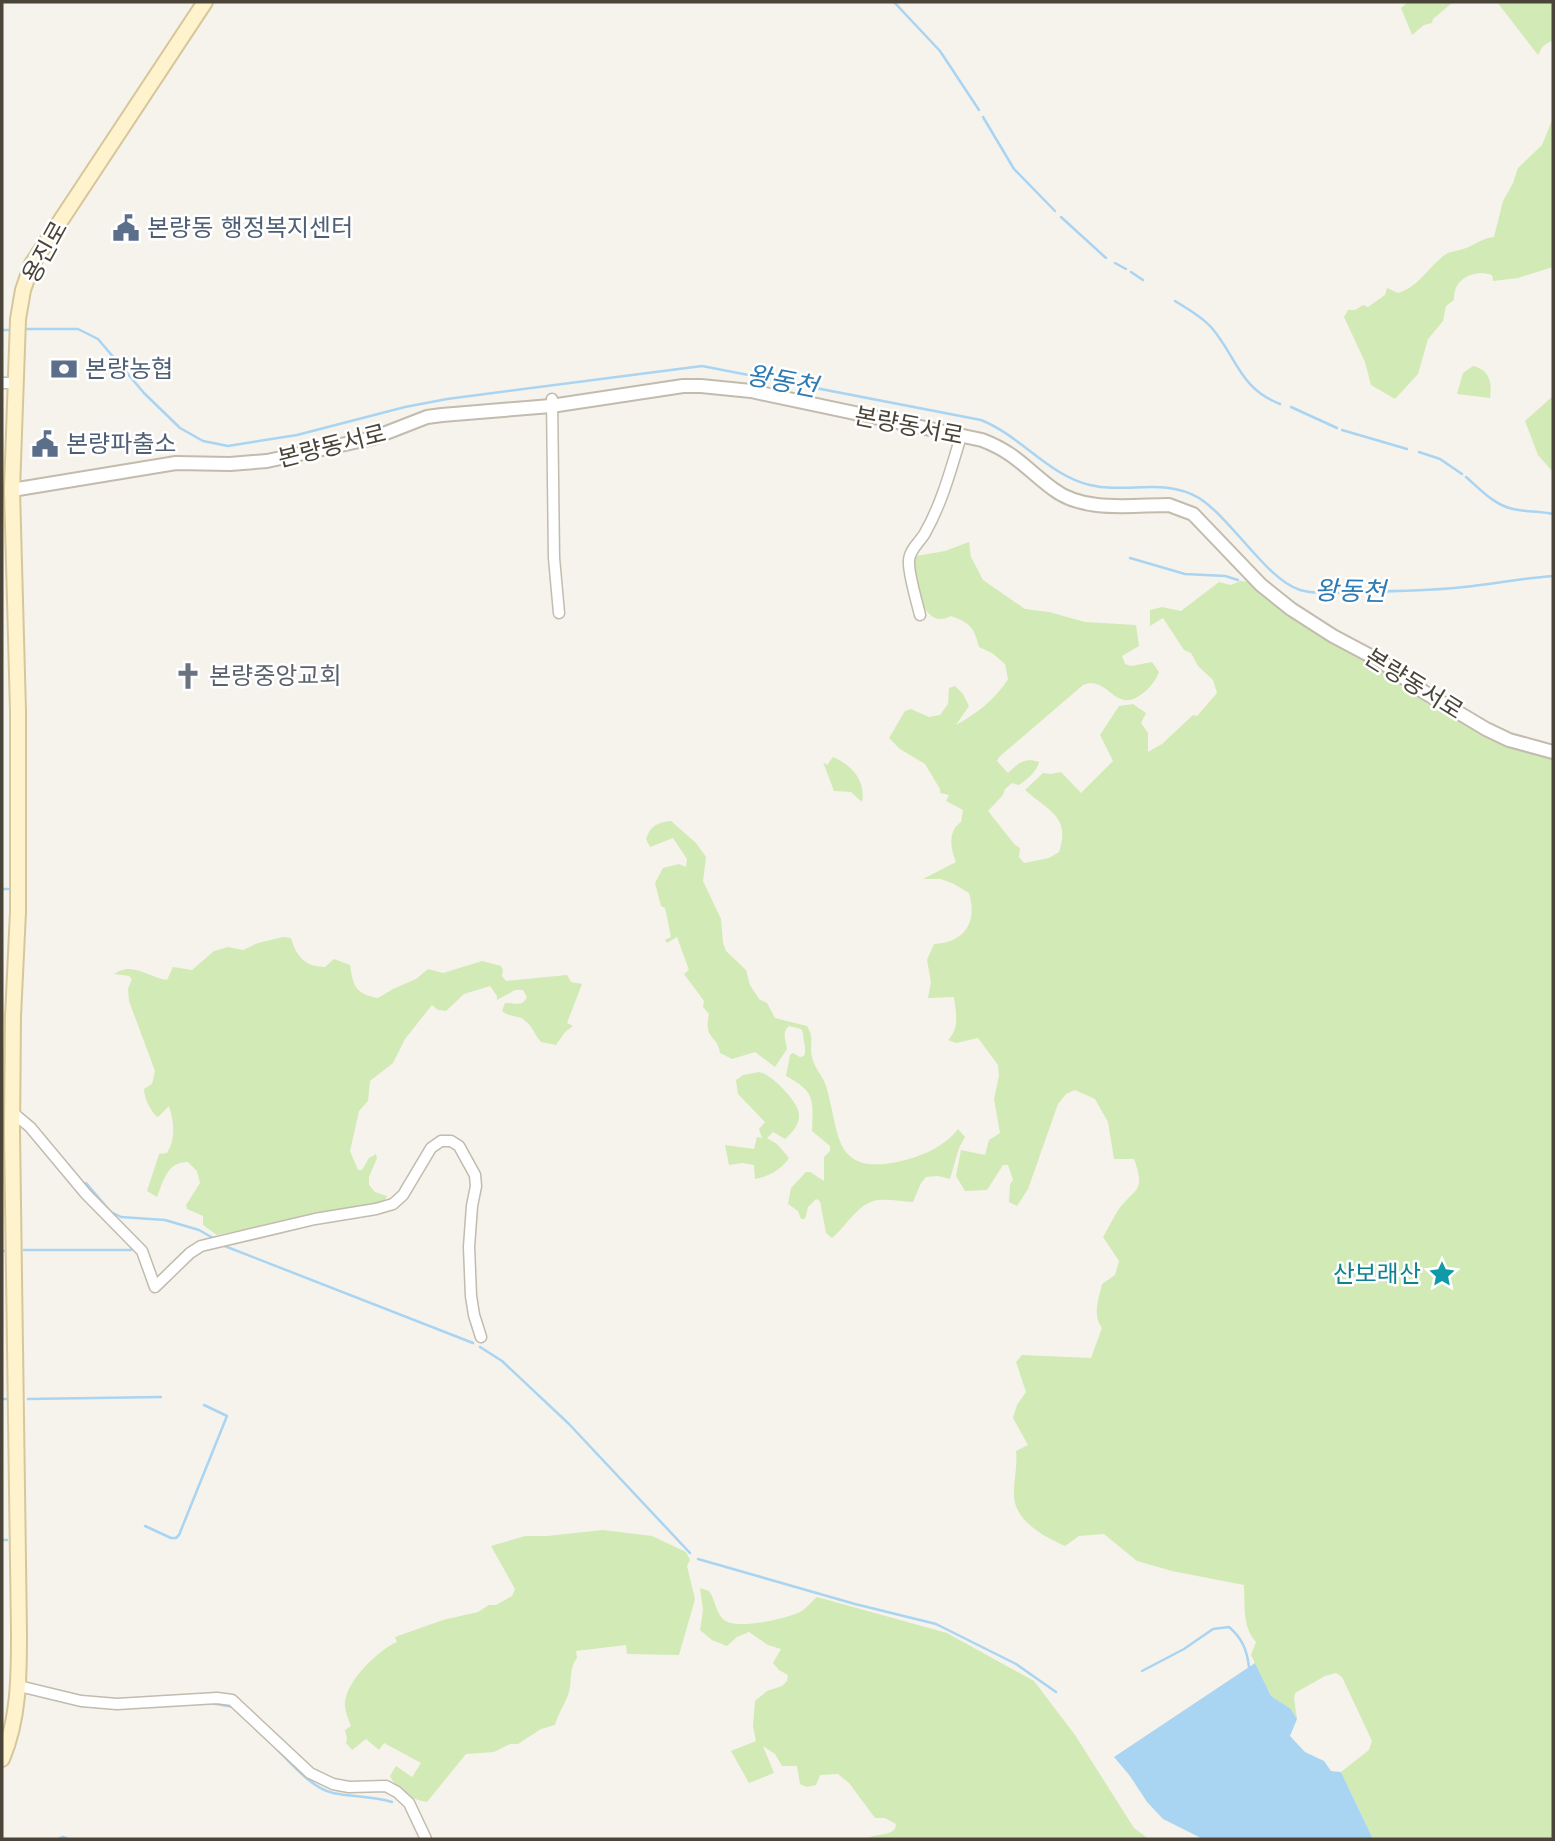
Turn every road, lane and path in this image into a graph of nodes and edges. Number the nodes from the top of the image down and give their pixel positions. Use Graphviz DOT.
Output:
graph roads {
  1 [pos="205,2"];
  2 [pos="8,383"];
  3 [pos="552,402"];
  4 [pos="961,436"];
  5 [pos="12,490"];
  6 [pos="559,613"];
  7 [pos="920,615"];
  8 [pos="1553,752"];
  9 [pos="12,1112"];
  10 [pos="481,1337"];
  11 [pos="19,1686"];
  12 [pos="2,1759"];
  13 [pos="426,1839"];
  1 -- 2 [label="main road, 용진로"];
  2 -- 5 [label="main road, 용진로"];
  3 -- 4 [label="street, 본량동서로"];
  3 -- 5 [label="street, 본량동서로"];
  3 -- 6 [label="street"];
  4 -- 7 [label="street"];
  4 -- 8 [label="street, 본량동서로"];
  5 -- 9 [label="main road, 용진로"];
  9 -- 10 [label="street"];
  9 -- 11 [label="main road, 용진로"];
  11 -- 12 [label="main road, 용진로"];
  11 -- 13 [label="street"];
}
